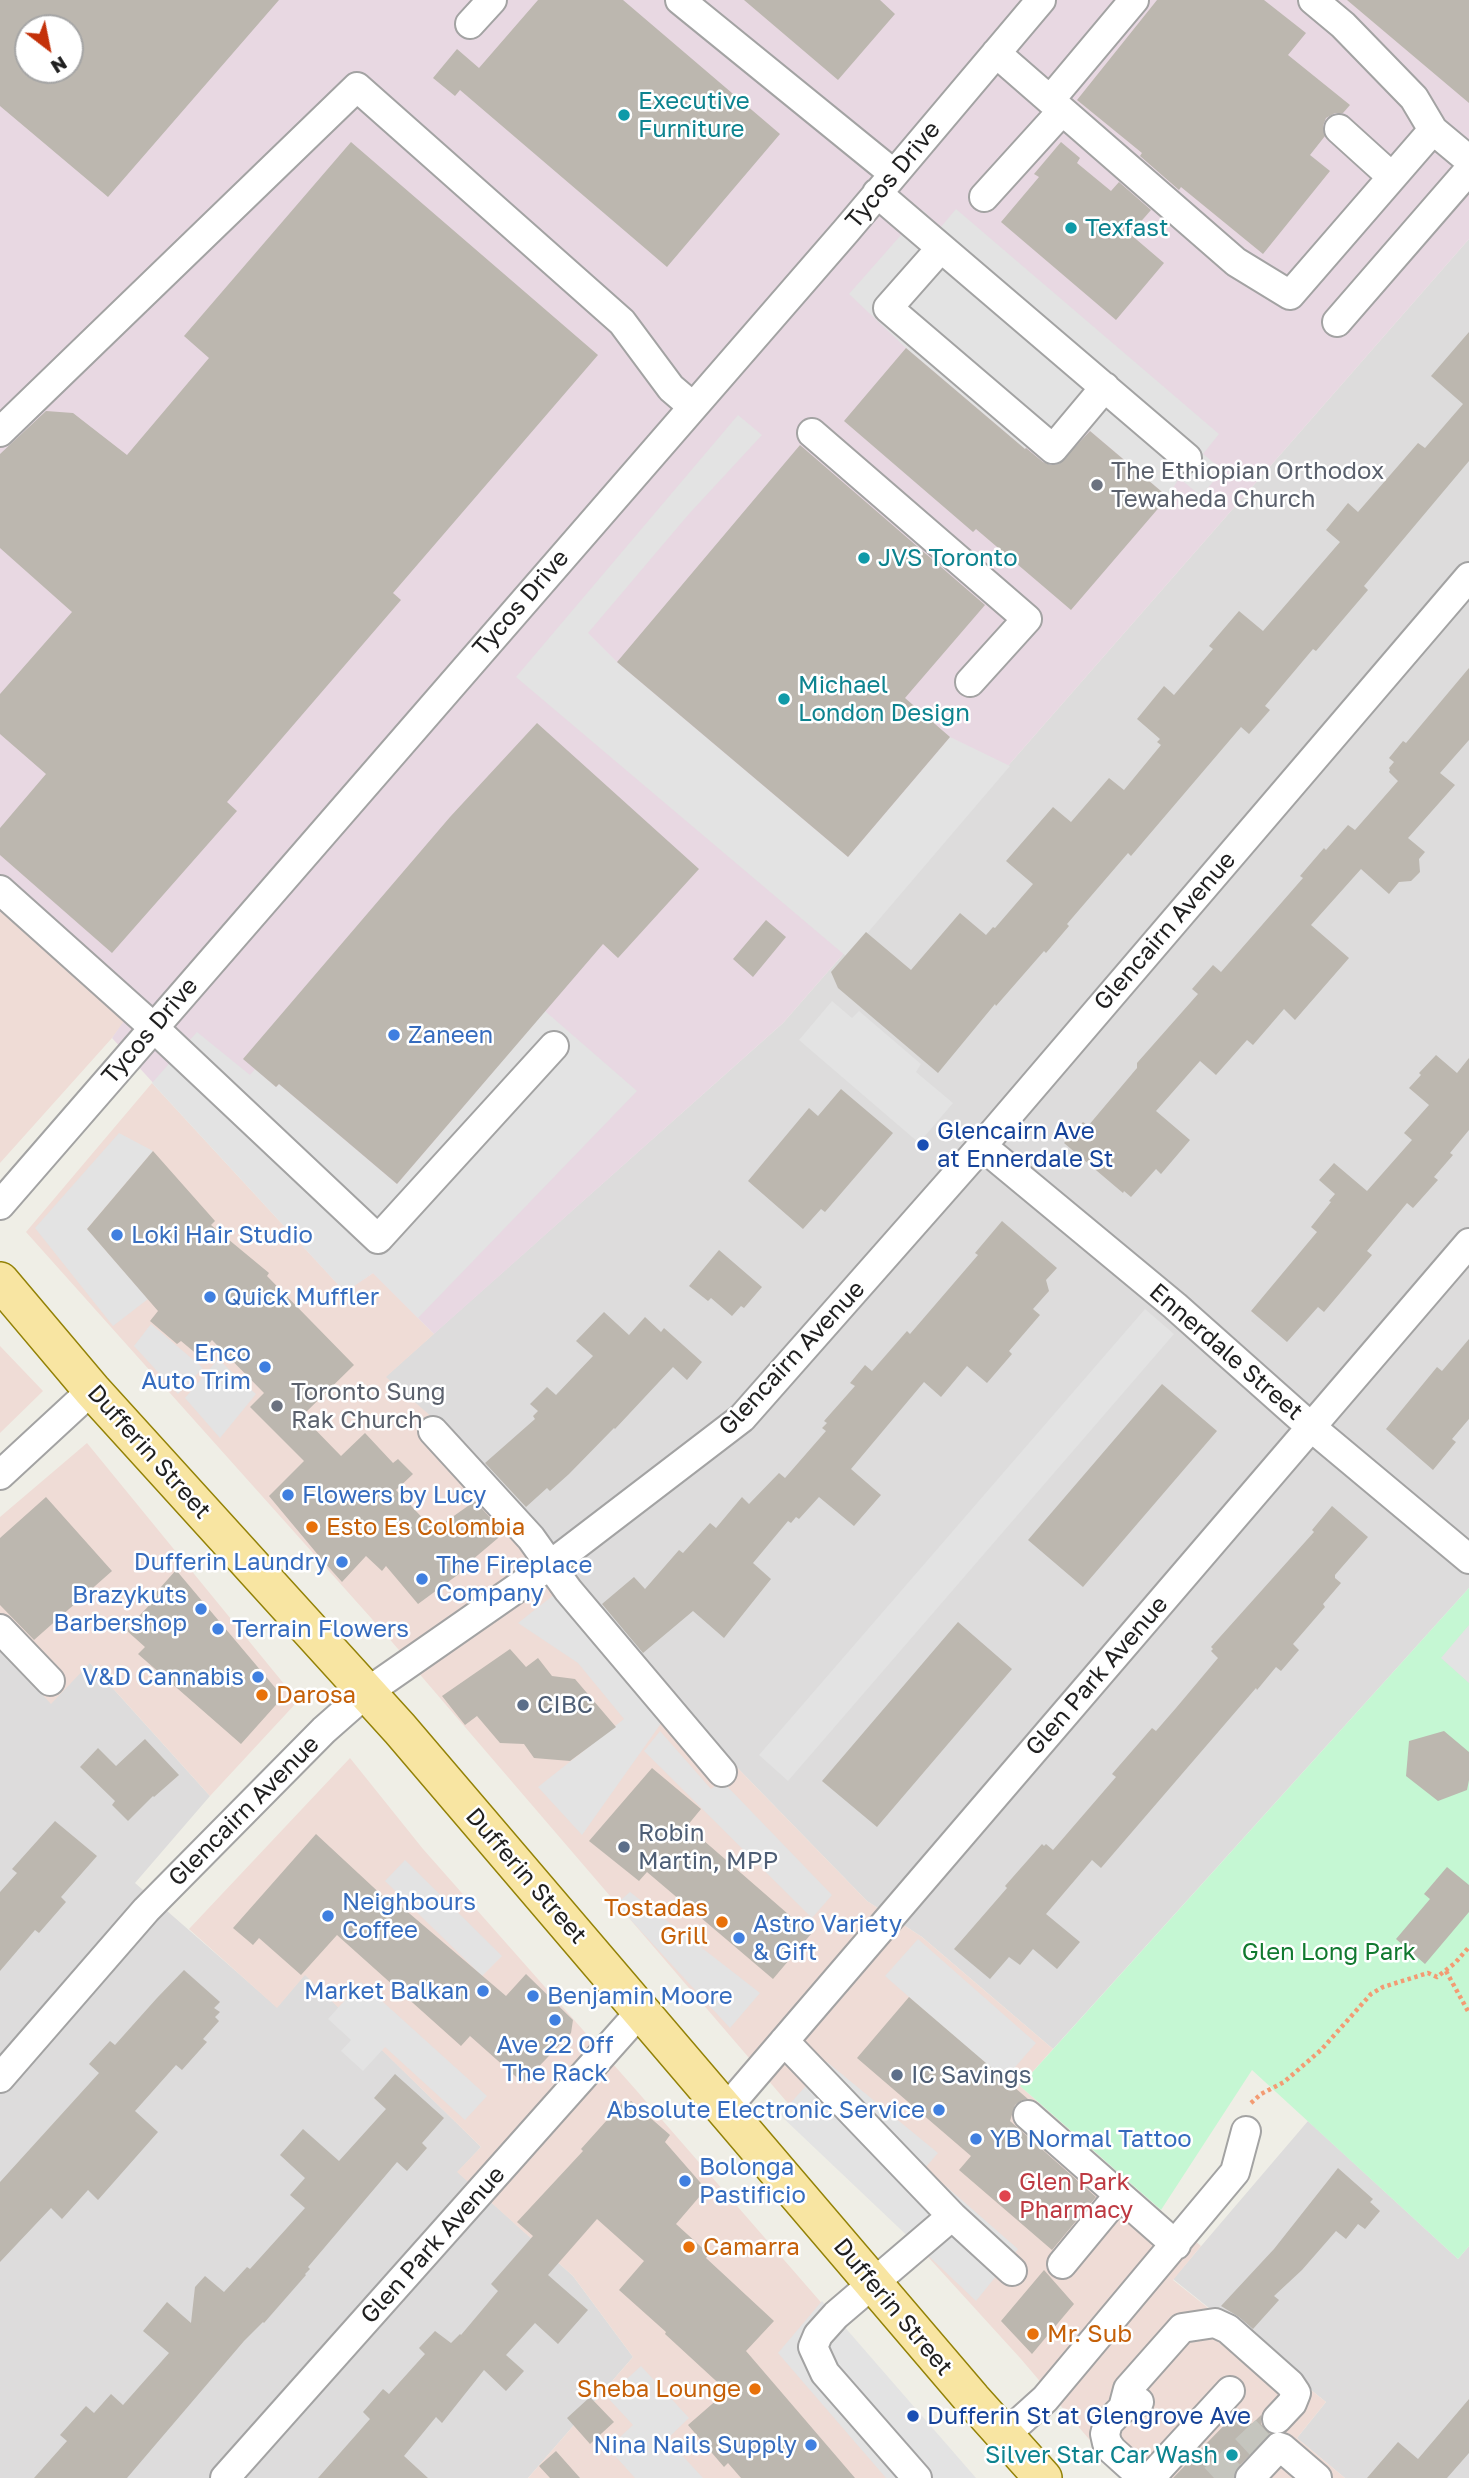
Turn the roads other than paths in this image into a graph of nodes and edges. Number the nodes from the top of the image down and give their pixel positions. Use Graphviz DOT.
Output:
graph roads {
  1 [pos="492,0"];
  2 [pos="680,0"];
  3 [pos="1041,0"];
  4 [pos="1134,0"];
  5 [pos="1313,0"];
  6 [pos="470,24"];
  7 [pos="996,53"];
  8 [pos="1056,105"];
  9 [pos="1339,129"];
  10 [pos="1433,130"];
  11 [pos="1469,160"];
  12 [pos="1469,170"];
  13 [pos="1392,177"];
  14 [pos="886,184"];
  15 [pos="984,197"];
  16 [pos="941,247"];
  17 [pos="1337,322"];
  18 [pos="1105,387"];
  19 [pos="692,406"];
  20 [pos="0,432"];
  21 [pos="812,433"];
  22 [pos="1187,458"];
  23 [pos="1469,577"];
  24 [pos="970,682"];
  25 [pos="0,890"];
  26 [pos="153,1027"];
  27 [pos="554,1045"];
  28 [pos="982,1146"];
  29 [pos="0,1205"];
  30 [pos="1469,1243"];
  31 [pos="0,1281"];
  32 [pos="92,1390"];
  33 [pos="1311,1426"];
  34 [pos="433,1431"];
  35 [pos="0,1475"];
  36 [pos="1469,1559"];
  37 [pos="550,1565"];
  38 [pos="0,1629"];
  39 [pos="50,1681"];
  40 [pos="366,1693"];
  41 [pos="722,1772"];
  42 [pos="641,2011"];
  43 [pos="784,2041"];
  44 [pos="0,2078"];
  45 [pos="725,2110"];
  46 [pos="1028,2115"];
  47 [pos="1246,2131"];
  48 [pos="1119,2195"];
  49 [pos="952,2216"];
  50 [pos="1176,2245"];
  51 [pos="1062,2264"];
  52 [pos="1012,2271"];
  53 [pos="873,2284"];
  54 [pos="1230,2391"];
  55 [pos="1276,2419"];
  56 [pos="1005,2435"];
  57 [pos="225,2478"];
  58 [pos="918,2478"];
  59 [pos="1043,2478"];
  60 [pos="1143,2478"];
  61 [pos="1150,2478"];
  62 [pos="1250,2478"];
  63 [pos="1317,2478"];
  1 -- 6 [label="street"];
  2 -- 14 [label="street"];
  3 -- 7 [label="street, Tycos Drive"];
  4 -- 8 [label="street"];
  5 -- 10 [label="street"];
  7 -- 8 [label="street"];
  7 -- 14 [label="street, Tycos Drive"];
  8 -- 13 [label="street"];
  8 -- 15 [label="street"];
  9 -- 13 [label="street"];
  10 -- 11 [label="street"];
  10 -- 13 [label="street"];
  12 -- 17 [label="street"];
  14 -- 16 [label="street"];
  14 -- 19 [label="street, Tycos Drive"];
  16 -- 18 [label="street"];
  16 -- 18 [label="street"];
  18 -- 22 [label="street"];
  19 -- 20 [label="street"];
  19 -- 26 [label="street, Tycos Drive"];
  21 -- 24 [label="street"];
  23 -- 28 [label="street, Glencairn Avenue"];
  25 -- 26 [label="street"];
  26 -- 27 [label="street"];
  26 -- 29 [label="street, Tycos Drive"];
  28 -- 33 [label="street, Ennerdale Street"];
  28 -- 37 [label="street, Glencairn Avenue"];
  30 -- 33 [label="street, Glen Park Avenue"];
  31 -- 32 [label="main road, Dufferin Street"];
  32 -- 35 [label="street"];
  32 -- 40 [label="main road, Dufferin Street"];
  33 -- 36 [label="street, Ennerdale Street"];
  33 -- 43 [label="street, Glen Park Avenue"];
  34 -- 37 [label="street"];
  37 -- 40 [label="street, Glencairn Avenue"];
  37 -- 41 [label="street"];
  38 -- 39 [label="street"];
  40 -- 42 [label="main road, Dufferin Street"];
  40 -- 44 [label="street, Glencairn Avenue"];
  42 -- 45 [label="main road, Dufferin Street"];
  42 -- 57 [label="street, Glen Park Avenue"];
  43 -- 45 [label="street, Glen Park Avenue"];
  43 -- 49 [label="street"];
  45 -- 53 [label="main road, Dufferin Street"];
  46 -- 48 [label="street"];
  47 -- 50 [label="street"];
  48 -- 50 [label="street"];
  48 -- 51 [label="street"];
  49 -- 52 [label="street"];
  49 -- 53 [label="street"];
  50 -- 56 [label="street"];
  53 -- 56 [label="main road, Dufferin Street"];
  53 -- 58 [label="street"];
  54 -- 61 [label="street"];
  55 -- 60 [label="street"];
  56 -- 59 [label="main road, Dufferin Street"];
  62 -- 63 [label="street"];
}
